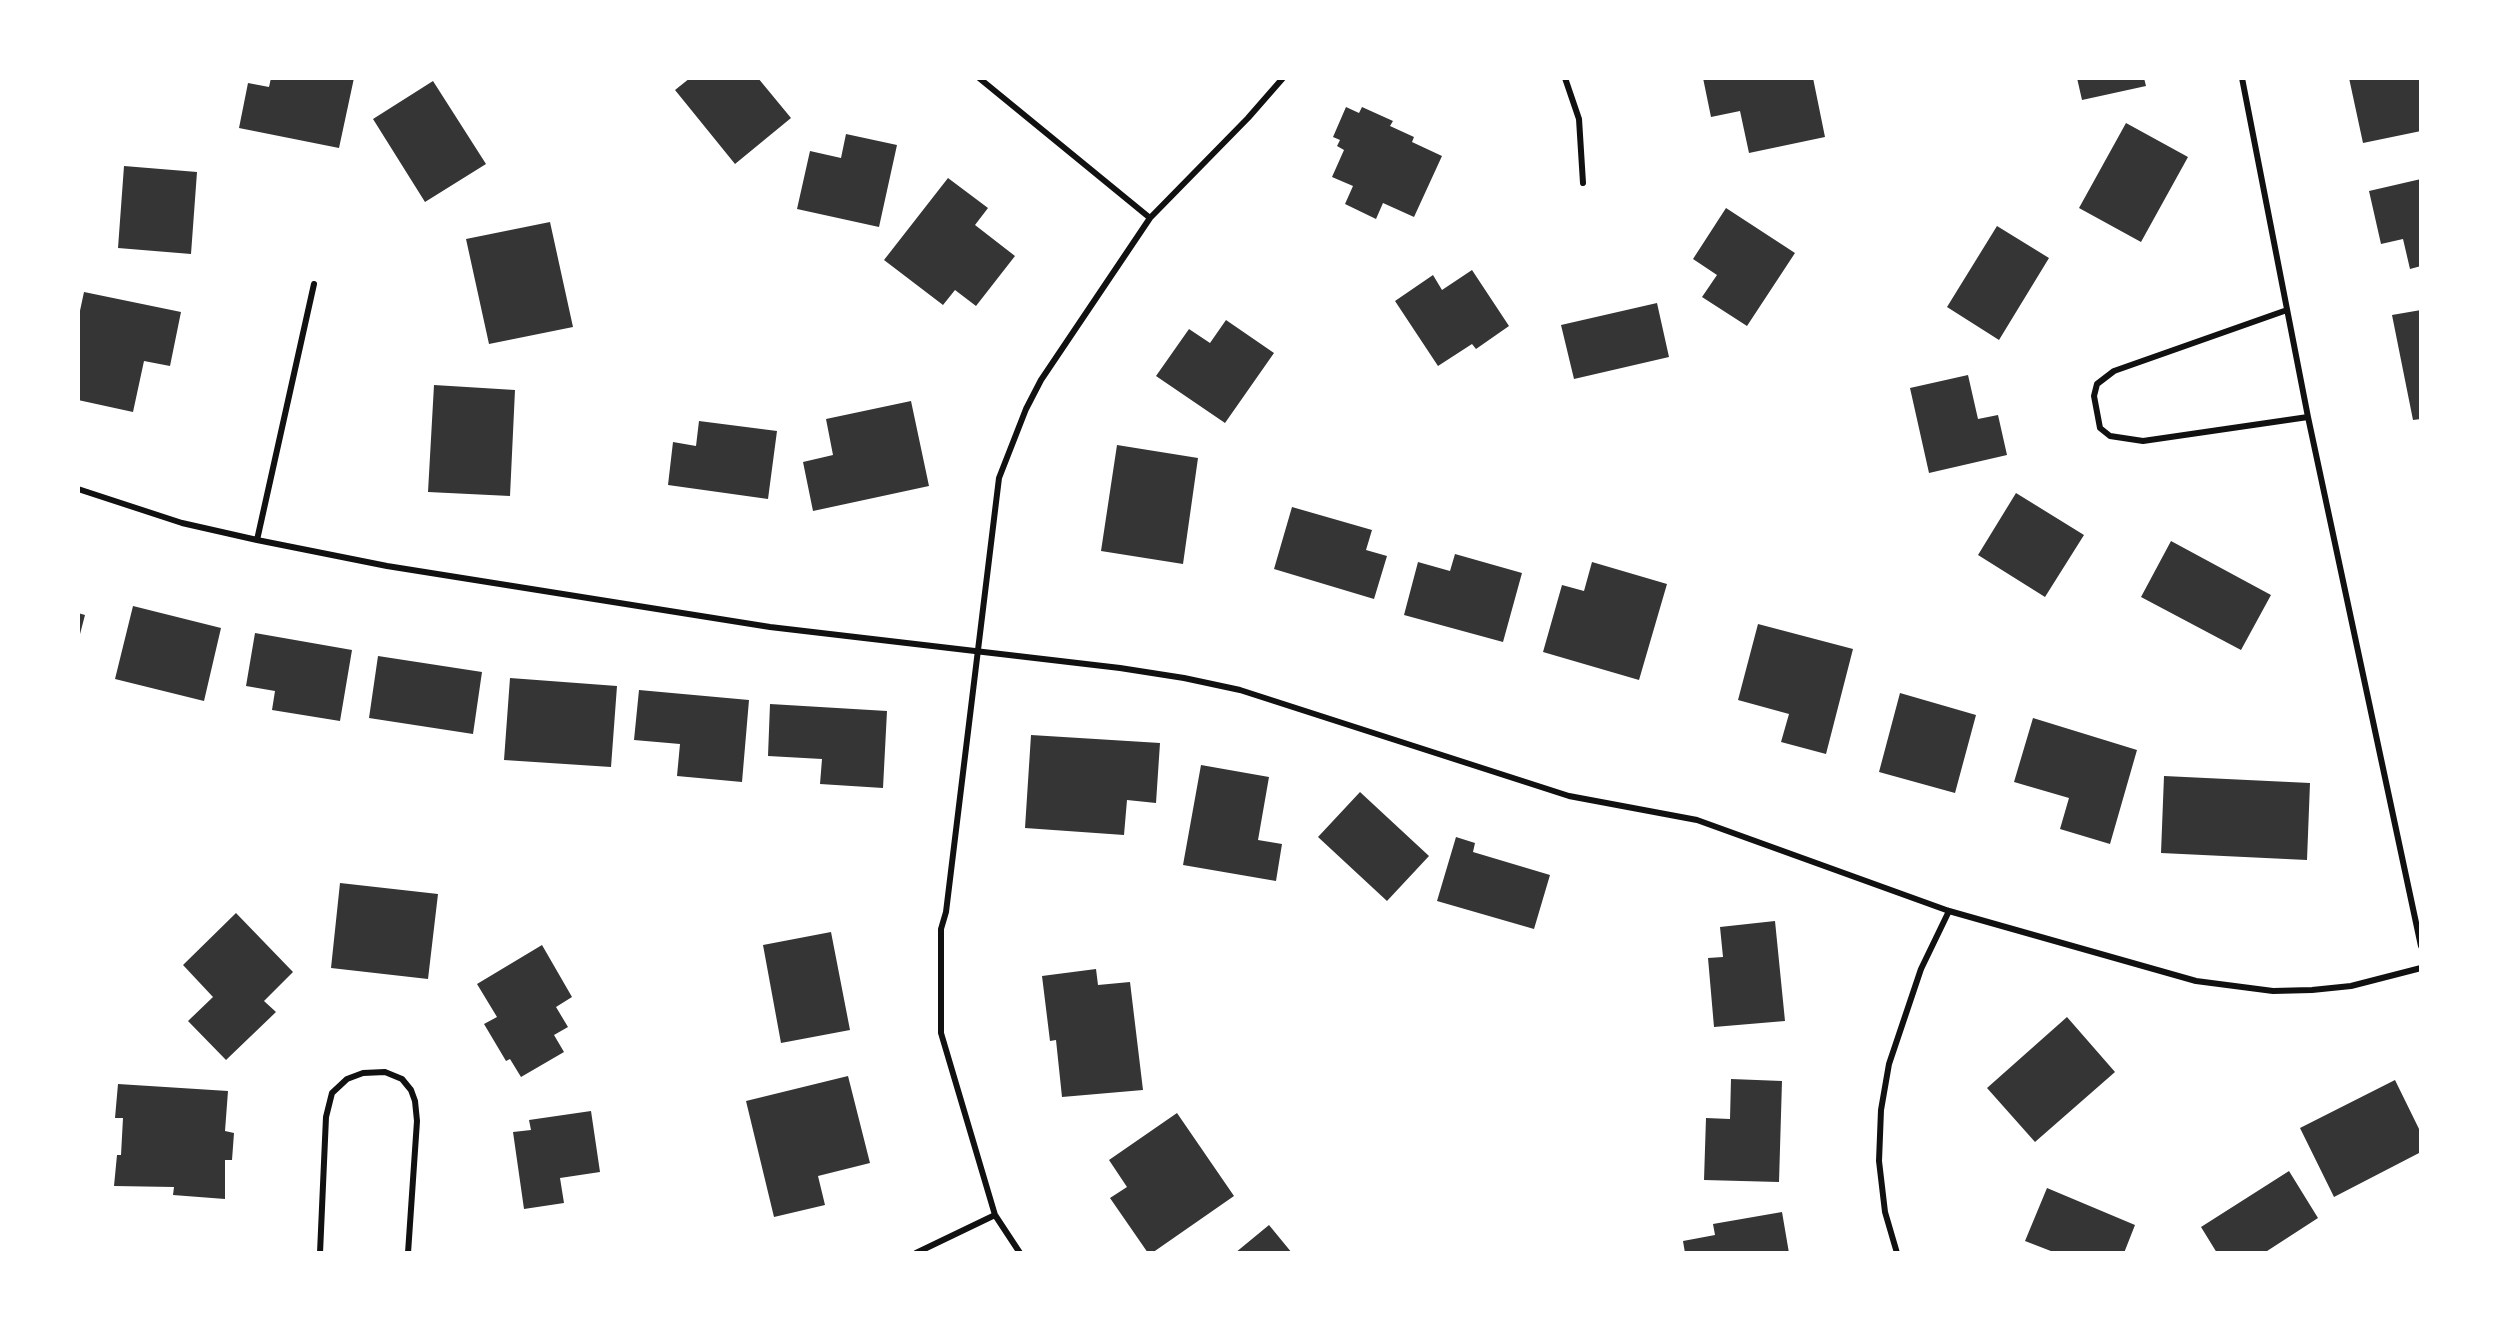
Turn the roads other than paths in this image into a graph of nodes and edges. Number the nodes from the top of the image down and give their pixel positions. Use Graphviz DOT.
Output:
graph roads {
  1 [pos="979,78"];
  2 [pos="1283,78"];
  3 [pos="1565,78"];
  4 [pos="2242,78"];
  5 [pos="1583,183"];
  6 [pos="1150,218"];
  7 [pos="314,284"];
  8 [pos="2287,310"];
  9 [pos="2308,417"];
  10 [pos="78,489"];
  11 [pos="258,540"];
  12 [pos="976,651"];
  13 [pos="1949,911"];
  14 [pos="2421,946"];
  15 [pos="2421,968"];
  16 [pos="995,1215"];
  17 [pos="320,1253"];
  18 [pos="408,1253"];
  19 [pos="916,1253"];
  20 [pos="1020,1253"];
  21 [pos="1897,1253"];
  1 -- 6 [label="street"];
  2 -- 6 [label="street"];
  3 -- 5 [label="street"];
  4 -- 8 [label="street"];
  6 -- 12 [label="street"];
  7 -- 11 [label="street"];
  8 -- 9 [label="street"];
  8 -- 9 [label="street"];
  9 -- 14 [label="street"];
  10 -- 11 [label="street"];
  11 -- 12 [label="street"];
  12 -- 13 [label="street"];
  12 -- 16 [label="street"];
  13 -- 15 [label="street"];
  13 -- 21 [label="street"];
  16 -- 19 [label="street"];
  16 -- 20 [label="street"];
  17 -- 18 [label="street"];
}
